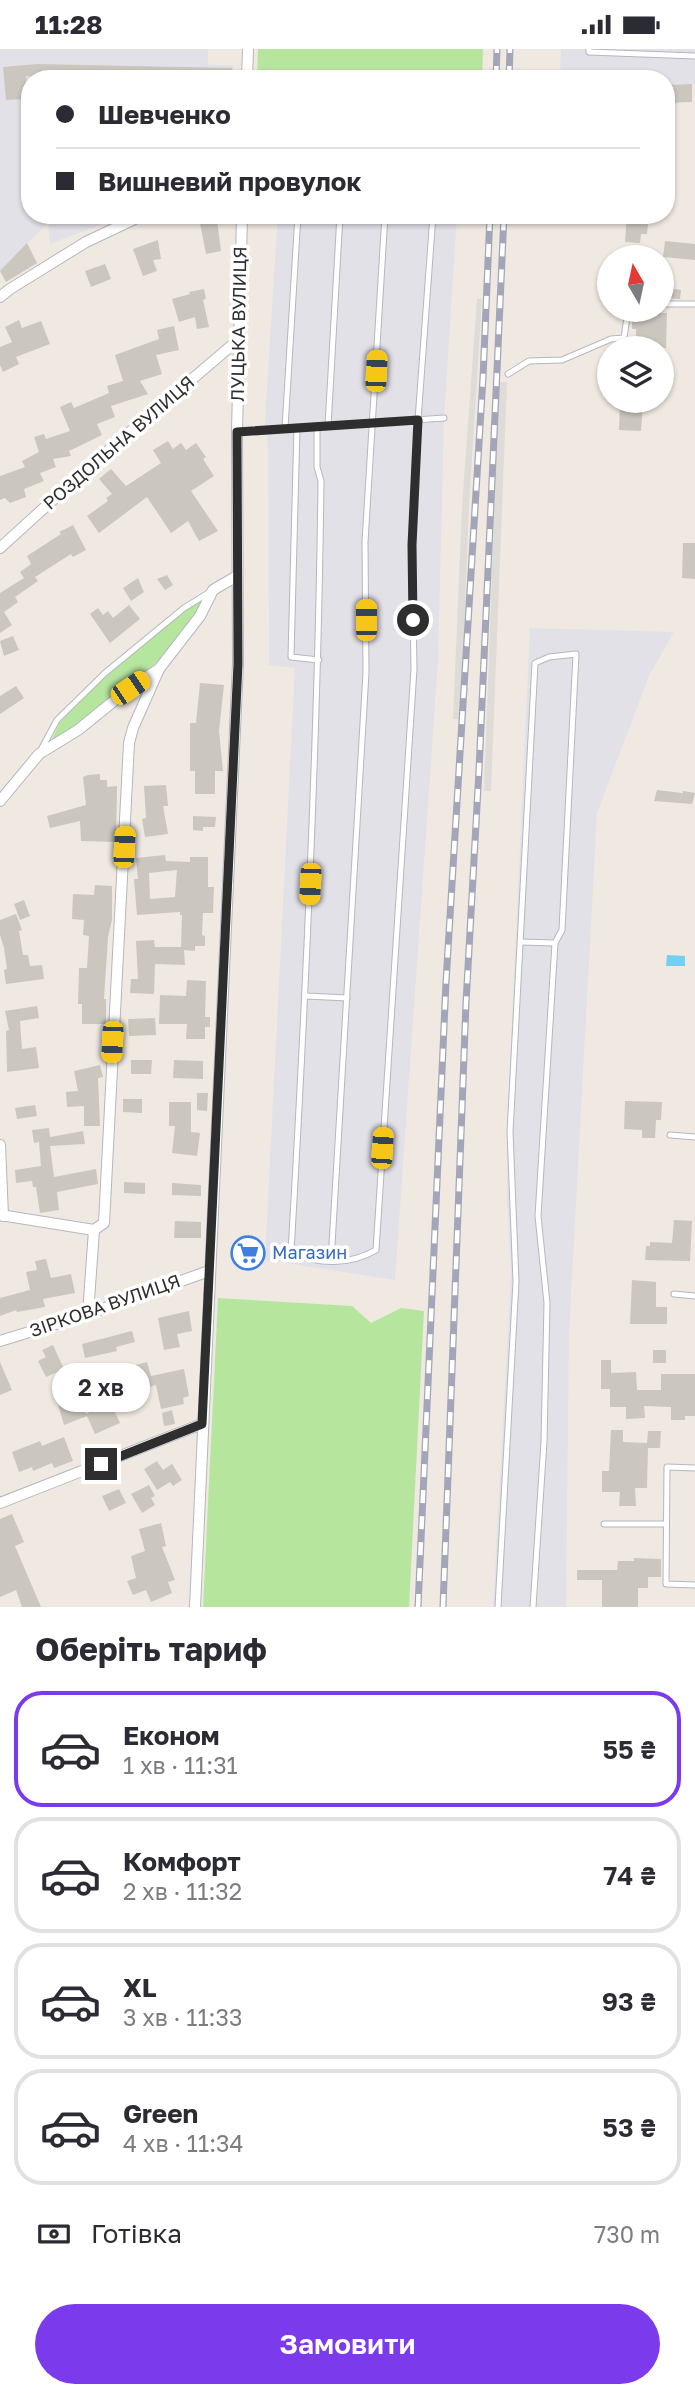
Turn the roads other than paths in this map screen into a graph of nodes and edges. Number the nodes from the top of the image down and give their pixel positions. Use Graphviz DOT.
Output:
graph roads {
  1 [pos="248,49"];
  2 [pos="589,49"];
  3 [pos="653,51"];
  4 [pos="695,56"];
  5 [pos="247,70"];
  6 [pos="124,224"];
  7 [pos="242,224"];
  8 [pos="297,224"];
  9 [pos="339,224"];
  10 [pos="384,224"];
  11 [pos="432,224"];
  12 [pos="0,297"];
  13 [pos="695,304"];
  14 [pos="674,305"];
  15 [pos="627,322"];
  16 [pos="239,340"];
  17 [pos="508,374"];
  18 [pos="444,418"];
  19 [pos="418,420"];
  20 [pos="372,423"];
  21 [pos="317,426"];
  22 [pos="328,426"];
  23 [pos="297,427"];
  24 [pos="285,428"];
  25 [pos="237,432"];
  26 [pos="0,548"];
  27 [pos="237,576"];
  28 [pos="213,590"];
  29 [pos="319,660"];
  30 [pos="159,669"];
  31 [pos="39,754"];
  32 [pos="0,801"];
  33 [pos="521,942"];
  34 [pos="555,943"];
  35 [pos="306,996"];
  36 [pos="347,998"];
  37 [pos="670,1135"];
  38 [pos="695,1137"];
  39 [pos="0,1145"];
  40 [pos="2,1215"];
  41 [pos="94,1230"];
  42 [pos="331,1261"];
  43 [pos="209,1271"];
  44 [pos="674,1294"];
  45 [pos="695,1296"];
  46 [pos="88,1314"];
  47 [pos="0,1341"];
  48 [pos="202,1424"];
  49 [pos="695,1468"];
  50 [pos="0,1503"];
  51 [pos="604,1524"];
  52 [pos="666,1524"];
  53 [pos="695,1585"];
  54 [pos="195,1607"];
  55 [pos="498,1607"];
  56 [pos="533,1607"];
  1 -- 5 [label="street"];
  2 -- 3 [label="lane"];
  3 -- 4 [label="lane"];
  6 -- 12 [label="street"];
  7 -- 16 [label="street, ЛУЦЬКА ВУЛИЦЯ"];
  8 -- 24 [label="lane"];
  9 -- 22 [label="lane"];
  10 -- 20 [label="lane"];
  11 -- 19 [label="lane"];
  13 -- 14 [label="lane"];
  15 -- 17 [label="lane"];
  16 -- 25 [label="street, ЛУЦЬКА ВУЛИЦЯ"];
  16 -- 26 [label="street, РОЗДОЛЬНА ВУЛИЦЯ"];
  18 -- 19 [label="lane"];
  19 -- 20 [label="lane"];
  19 -- 42 [label="lane"];
  20 -- 22 [label="lane"];
  20 -- 36 [label="lane"];
  21 -- 22 [label="lane"];
  21 -- 23 [label="lane"];
  21 -- 29 [label="lane"];
  23 -- 24 [label="lane"];
  23 -- 29 [label="lane"];
  24 -- 25 [label="lane"];
  25 -- 27 [label="street, ЛУЦЬКА ВУЛИЦЯ"];
  27 -- 28 [label="street"];
  27 -- 43 [label="street, ЛУЦЬКА ВУЛИЦЯ"];
  28 -- 30 [label="street"];
  28 -- 31 [label="lane"];
  29 -- 35 [label="lane"];
  30 -- 31 [label="street"];
  30 -- 41 [label="street"];
  31 -- 32 [label="street"];
  33 -- 34 [label="lane"];
  33 -- 34 [label="lane"];
  33 -- 55 [label="lane"];
  34 -- 56 [label="lane"];
  35 -- 36 [label="lane"];
  35 -- 42 [label="lane"];
  36 -- 42 [label="lane"];
  37 -- 38 [label="lane"];
  39 -- 40 [label="street"];
  40 -- 41 [label="street"];
  41 -- 46 [label="street"];
  43 -- 46 [label="street, ЗІРКОВА ВУЛИЦЯ"];
  43 -- 48 [label="street, ЛУЦЬКА ВУЛИЦЯ"];
  44 -- 45 [label="lane"];
  46 -- 47 [label="street, ЗІРКОВА ВУЛИЦЯ"];
  48 -- 50 [label="street"];
  48 -- 54 [label="street, ЛУЦЬКА ВУЛИЦЯ"];
  49 -- 52 [label="lane"];
  51 -- 52 [label="lane"];
  52 -- 53 [label="lane"];
}
